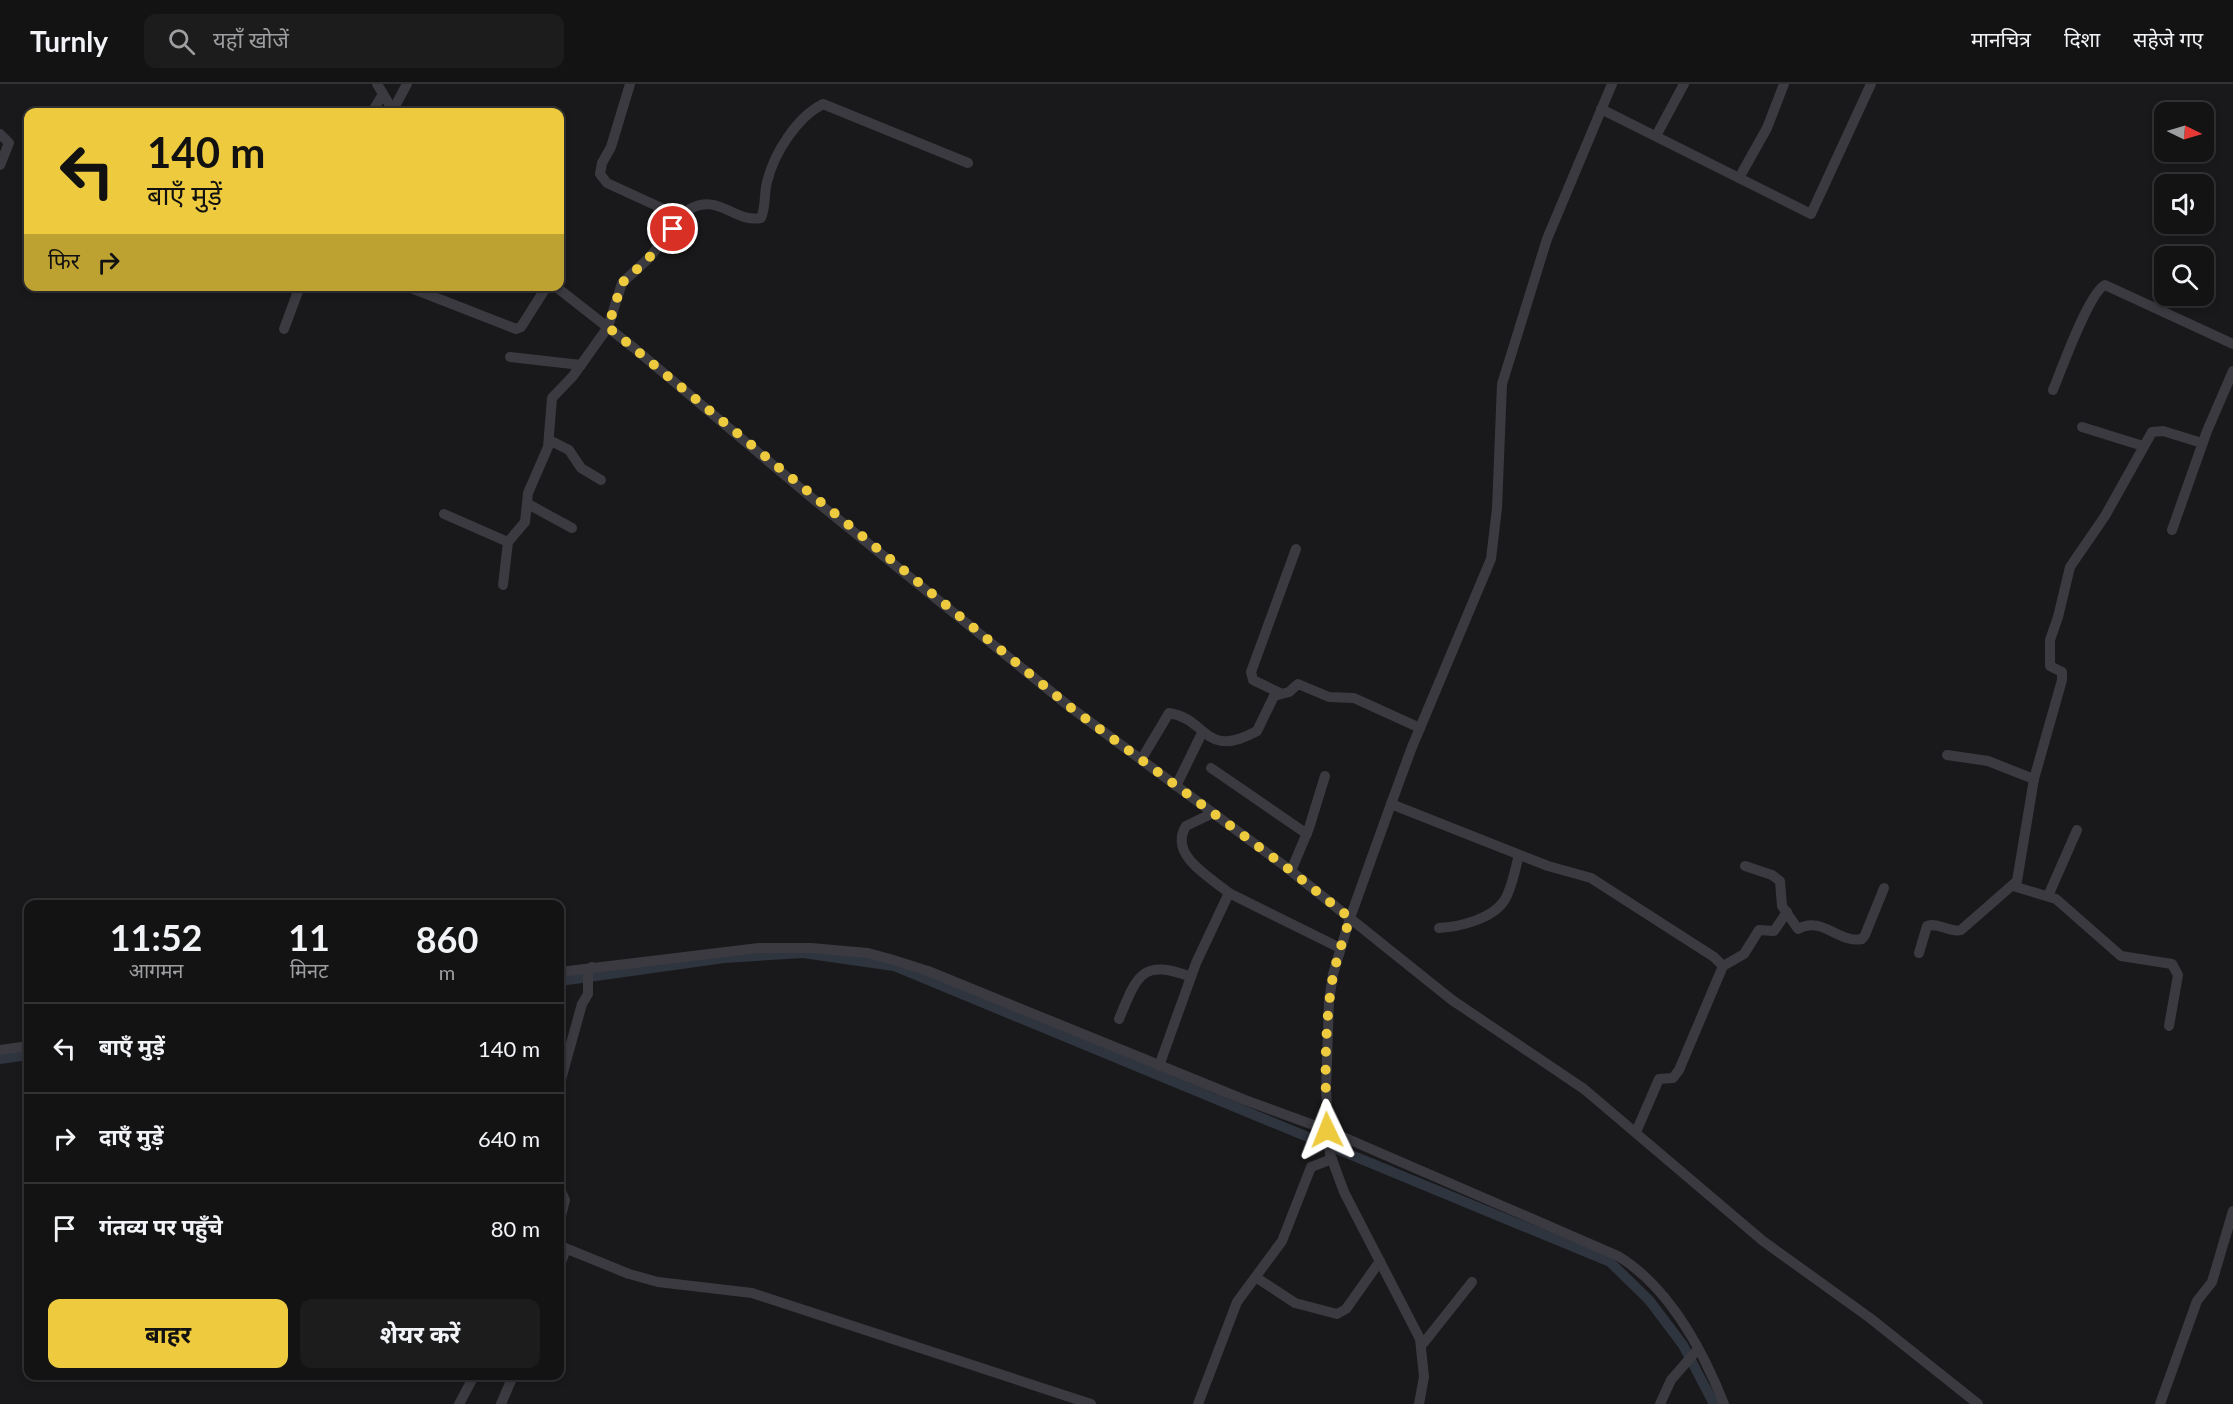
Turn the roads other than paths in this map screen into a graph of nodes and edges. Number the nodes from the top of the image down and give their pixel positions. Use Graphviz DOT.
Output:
graph roads {
  1 [pos="407,84"];
  2 [pos="630,84"];
  3 [pos="1612,84"];
  4 [pos="1684,84"];
  5 [pos="1784,84"];
  6 [pos="1871,84"];
  7 [pos="380,89"];
  8 [pos="373,108"];
  9 [pos="392,108"];
  10 [pos="395,108"];
  11 [pos="1601,109"];
  12 [pos="0,134"];
  13 [pos="1656,136"];
  14 [pos="968,163"];
  15 [pos="0,165"];
  16 [pos="1739,178"];
  17 [pos="681,217"];
  18 [pos="298,291"];
  19 [pos="419,291"];
  20 [pos="545,291"];
  21 [pos="561,291"];
  22 [pos="608,327"];
  23 [pos="284,329"];
  24 [pos="2233,344"];
  25 [pos="510,357"];
  26 [pos="581,364"];
  27 [pos="2233,371"];
  28 [pos="2053,390"];
  29 [pos="2082,427"];
  30 [pos="549,440"];
  31 [pos="2202,443"];
  32 [pos="2142,446"];
  33 [pos="601,480"];
  34 [pos="528,504"];
  35 [pos="444,514"];
  36 [pos="572,528"];
  37 [pos="2172,530"];
  38 [pos="508,542"];
  39 [pos="1296,549"];
  40 [pos="503,585"];
  41 [pos="1280,693"];
  42 [pos="1420,728"];
  43 [pos="1202,733"];
  44 [pos="1947,755"];
  45 [pos="1141,760"];
  46 [pos="1211,768"];
  47 [pos="1325,776"];
  48 [pos="2034,779"];
  49 [pos="1176,786"];
  50 [pos="1391,804"];
  51 [pos="1213,813"];
  52 [pos="2077,830"];
  53 [pos="1307,834"];
  54 [pos="1519,855"];
  55 [pos="1745,866"];
  56 [pos="1291,871"];
  57 [pos="2013,886"];
  58 [pos="1884,888"];
  59 [pos="1229,893"];
  60 [pos="2048,896"];
  61 [pos="1787,912"];
  62 [pos="1350,918"];
  63 [pos="1439,928"];
  64 [pos="1341,948"];
  65 [pos="1919,953"];
  66 [pos="1723,966"];
  67 [pos="590,969"];
  68 [pos="564,972"];
  69 [pos="1191,977"];
  70 [pos="1119,1019"];
  71 [pos="2169,1026"];
  72 [pos="24,1047"];
  73 [pos="0,1050"];
  74 [pos="1160,1066"];
  75 [pos="564,1069"];
  76 [pos="1636,1132"];
  77 [pos="1329,1134"];
  78 [pos="1331,1157"];
  79 [pos="2233,1211"];
  80 [pos="564,1247"];
  81 [pos="1380,1261"];
  82 [pos="1257,1278"];
  83 [pos="1472,1282"];
  84 [pos="1422,1345"];
  85 [pos="1697,1351"];
  86 [pos="472,1380"];
  87 [pos="511,1380"];
  88 [pos="1422,1403"];
  89 [pos="459,1404"];
  90 [pos="501,1404"];
  91 [pos="1090,1404"];
  92 [pos="1198,1404"];
  93 [pos="1660,1404"];
  94 [pos="1724,1404"];
  95 [pos="1978,1404"];
  96 [pos="2160,1404"];
  1 -- 10 [label="street"];
  2 -- 17 [label="street"];
  3 -- 11 [label="street"];
  4 -- 13 [label="street"];
  5 -- 16 [label="street"];
  6 -- 16 [label="street"];
  7 -- 8 [label="street"];
  7 -- 9 [label="street"];
  11 -- 13 [label="street"];
  11 -- 42 [label="street"];
  12 -- 15 [label="street"];
  13 -- 16 [label="street"];
  14 -- 17 [label="street"];
  17 -- 22 [label="street"];
  18 -- 23 [label="street"];
  19 -- 20 [label="street"];
  21 -- 22 [label="street"];
  22 -- 26 [label="street"];
  22 -- 45 [label="street"];
  24 -- 28 [label="street"];
  25 -- 26 [label="street"];
  26 -- 30 [label="street"];
  27 -- 31 [label="street"];
  29 -- 32 [label="street"];
  30 -- 33 [label="street"];
  30 -- 34 [label="street"];
  31 -- 32 [label="street"];
  31 -- 37 [label="street"];
  32 -- 48 [label="street"];
  34 -- 36 [label="street"];
  34 -- 38 [label="street"];
  35 -- 38 [label="street"];
  38 -- 40 [label="street"];
  39 -- 41 [label="street"];
  41 -- 42 [label="street"];
  41 -- 43 [label="street"];
  42 -- 50 [label="street"];
  43 -- 45 [label="street"];
  43 -- 49 [label="street"];
  44 -- 48 [label="street"];
  45 -- 49 [label="street"];
  46 -- 53 [label="street"];
  47 -- 53 [label="street"];
  48 -- 57 [label="street"];
  49 -- 51 [label="street"];
  50 -- 54 [label="street"];
  50 -- 62 [label="street"];
  51 -- 56 [label="street"];
  51 -- 59 [label="street"];
  52 -- 60 [label="street"];
  53 -- 56 [label="street"];
  54 -- 63 [label="street"];
  54 -- 66 [label="street"];
  55 -- 61 [label="street"];
  56 -- 62 [label="street"];
  57 -- 60 [label="street"];
  57 -- 65 [label="street"];
  58 -- 61 [label="street"];
  59 -- 64 [label="street"];
  59 -- 69 [label="street"];
  60 -- 71 [label="street"];
  61 -- 66 [label="street"];
  62 -- 64 [label="street"];
  62 -- 76 [label="street"];
  64 -- 77 [label="street"];
  66 -- 76 [label="street"];
  67 -- 68 [label="street"];
  67 -- 74 [label="street"];
  67 -- 75 [label="street"];
  69 -- 70 [label="street"];
  69 -- 74 [label="street"];
  72 -- 73 [label="street"];
  74 -- 77 [label="street"];
  76 -- 95 [label="street"];
  77 -- 78 [label="street"];
  77 -- 85 [label="street"];
  78 -- 81 [label="street"];
  78 -- 82 [label="street"];
  79 -- 96 [label="street"];
  80 -- 91 [label="street"];
  81 -- 82 [label="street"];
  81 -- 84 [label="street"];
  82 -- 92 [label="street"];
  83 -- 84 [label="street"];
  84 -- 88 [label="street"];
  85 -- 93 [label="street"];
  85 -- 94 [label="street"];
  86 -- 89 [label="street"];
  87 -- 90 [label="street"];
}
